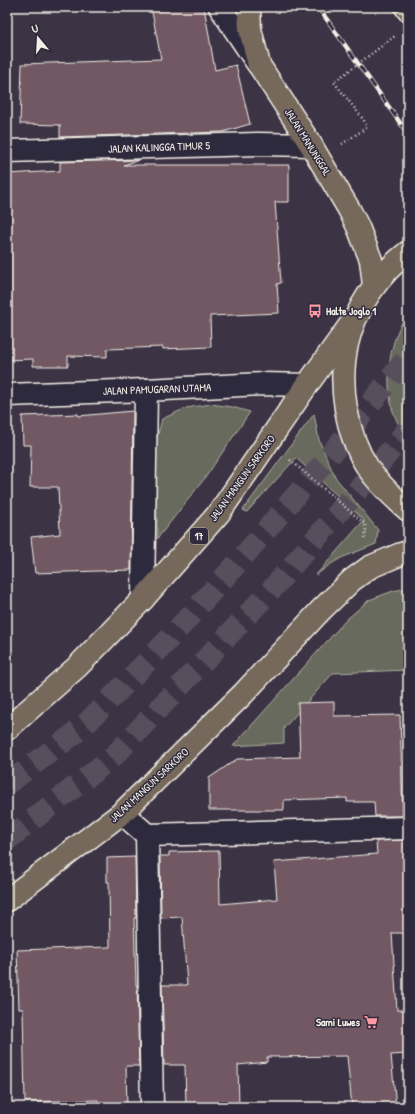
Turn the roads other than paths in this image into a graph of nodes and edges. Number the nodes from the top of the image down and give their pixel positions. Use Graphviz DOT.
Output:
graph roads {
  1 [pos="220,7"];
  2 [pos="249,7"];
  3 [pos="406,7"];
  4 [pos="408,10"];
  5 [pos="259,66"];
  6 [pos="311,145"];
  7 [pos="7,151"];
  8 [pos="408,252"];
  9 [pos="374,286"];
  10 [pos="358,314"];
  11 [pos="307,385"];
  12 [pos="146,390"];
  13 [pos="7,395"];
  14 [pos="408,510"];
  15 [pos="408,552"];
  16 [pos="143,599"];
  17 [pos="7,729"];
  18 [pos="122,814"];
  19 [pos="408,828"];
  20 [pos="147,835"];
  21 [pos="7,900"];
  22 [pos="152,1107"];
  1 -- 5 [label="street, JALAN MANUNGGAL"];
  2 -- 5 [label="main road"];
  3 -- 4 [label="main road"];
  5 -- 6 [label="main road, JALAN MANUNGGAL"];
  6 -- 7 [label="street, JALAN KALINGGA TIMUR 5"];
  6 -- 9 [label="main road, JALAN MANUNGGAL"];
  8 -- 9 [label="main road, 17"];
  9 -- 10 [label="main road, 17"];
  10 -- 11 [label="main road, JALAN MANGUN SARKORO / 17"];
  10 -- 14 [label="main road, 17"];
  11 -- 12 [label="street, JALAN PAMUGARAN UTAMA"];
  11 -- 16 [label="main road, JALAN MANGUN SARKORO / 17"];
  12 -- 13 [label="street, JALAN PAMUGARAN UTAMA"];
  12 -- 16 [label="street"];
  15 -- 18 [label="main road, JALAN MANGUN SARKORO"];
  16 -- 17 [label="main road, JALAN MANGUN SARKORO / 17"];
  18 -- 20 [label="street"];
  18 -- 21 [label="main road, JALAN MANGUN SARKORO"];
  19 -- 20 [label="street"];
  20 -- 22 [label="street"];
}
